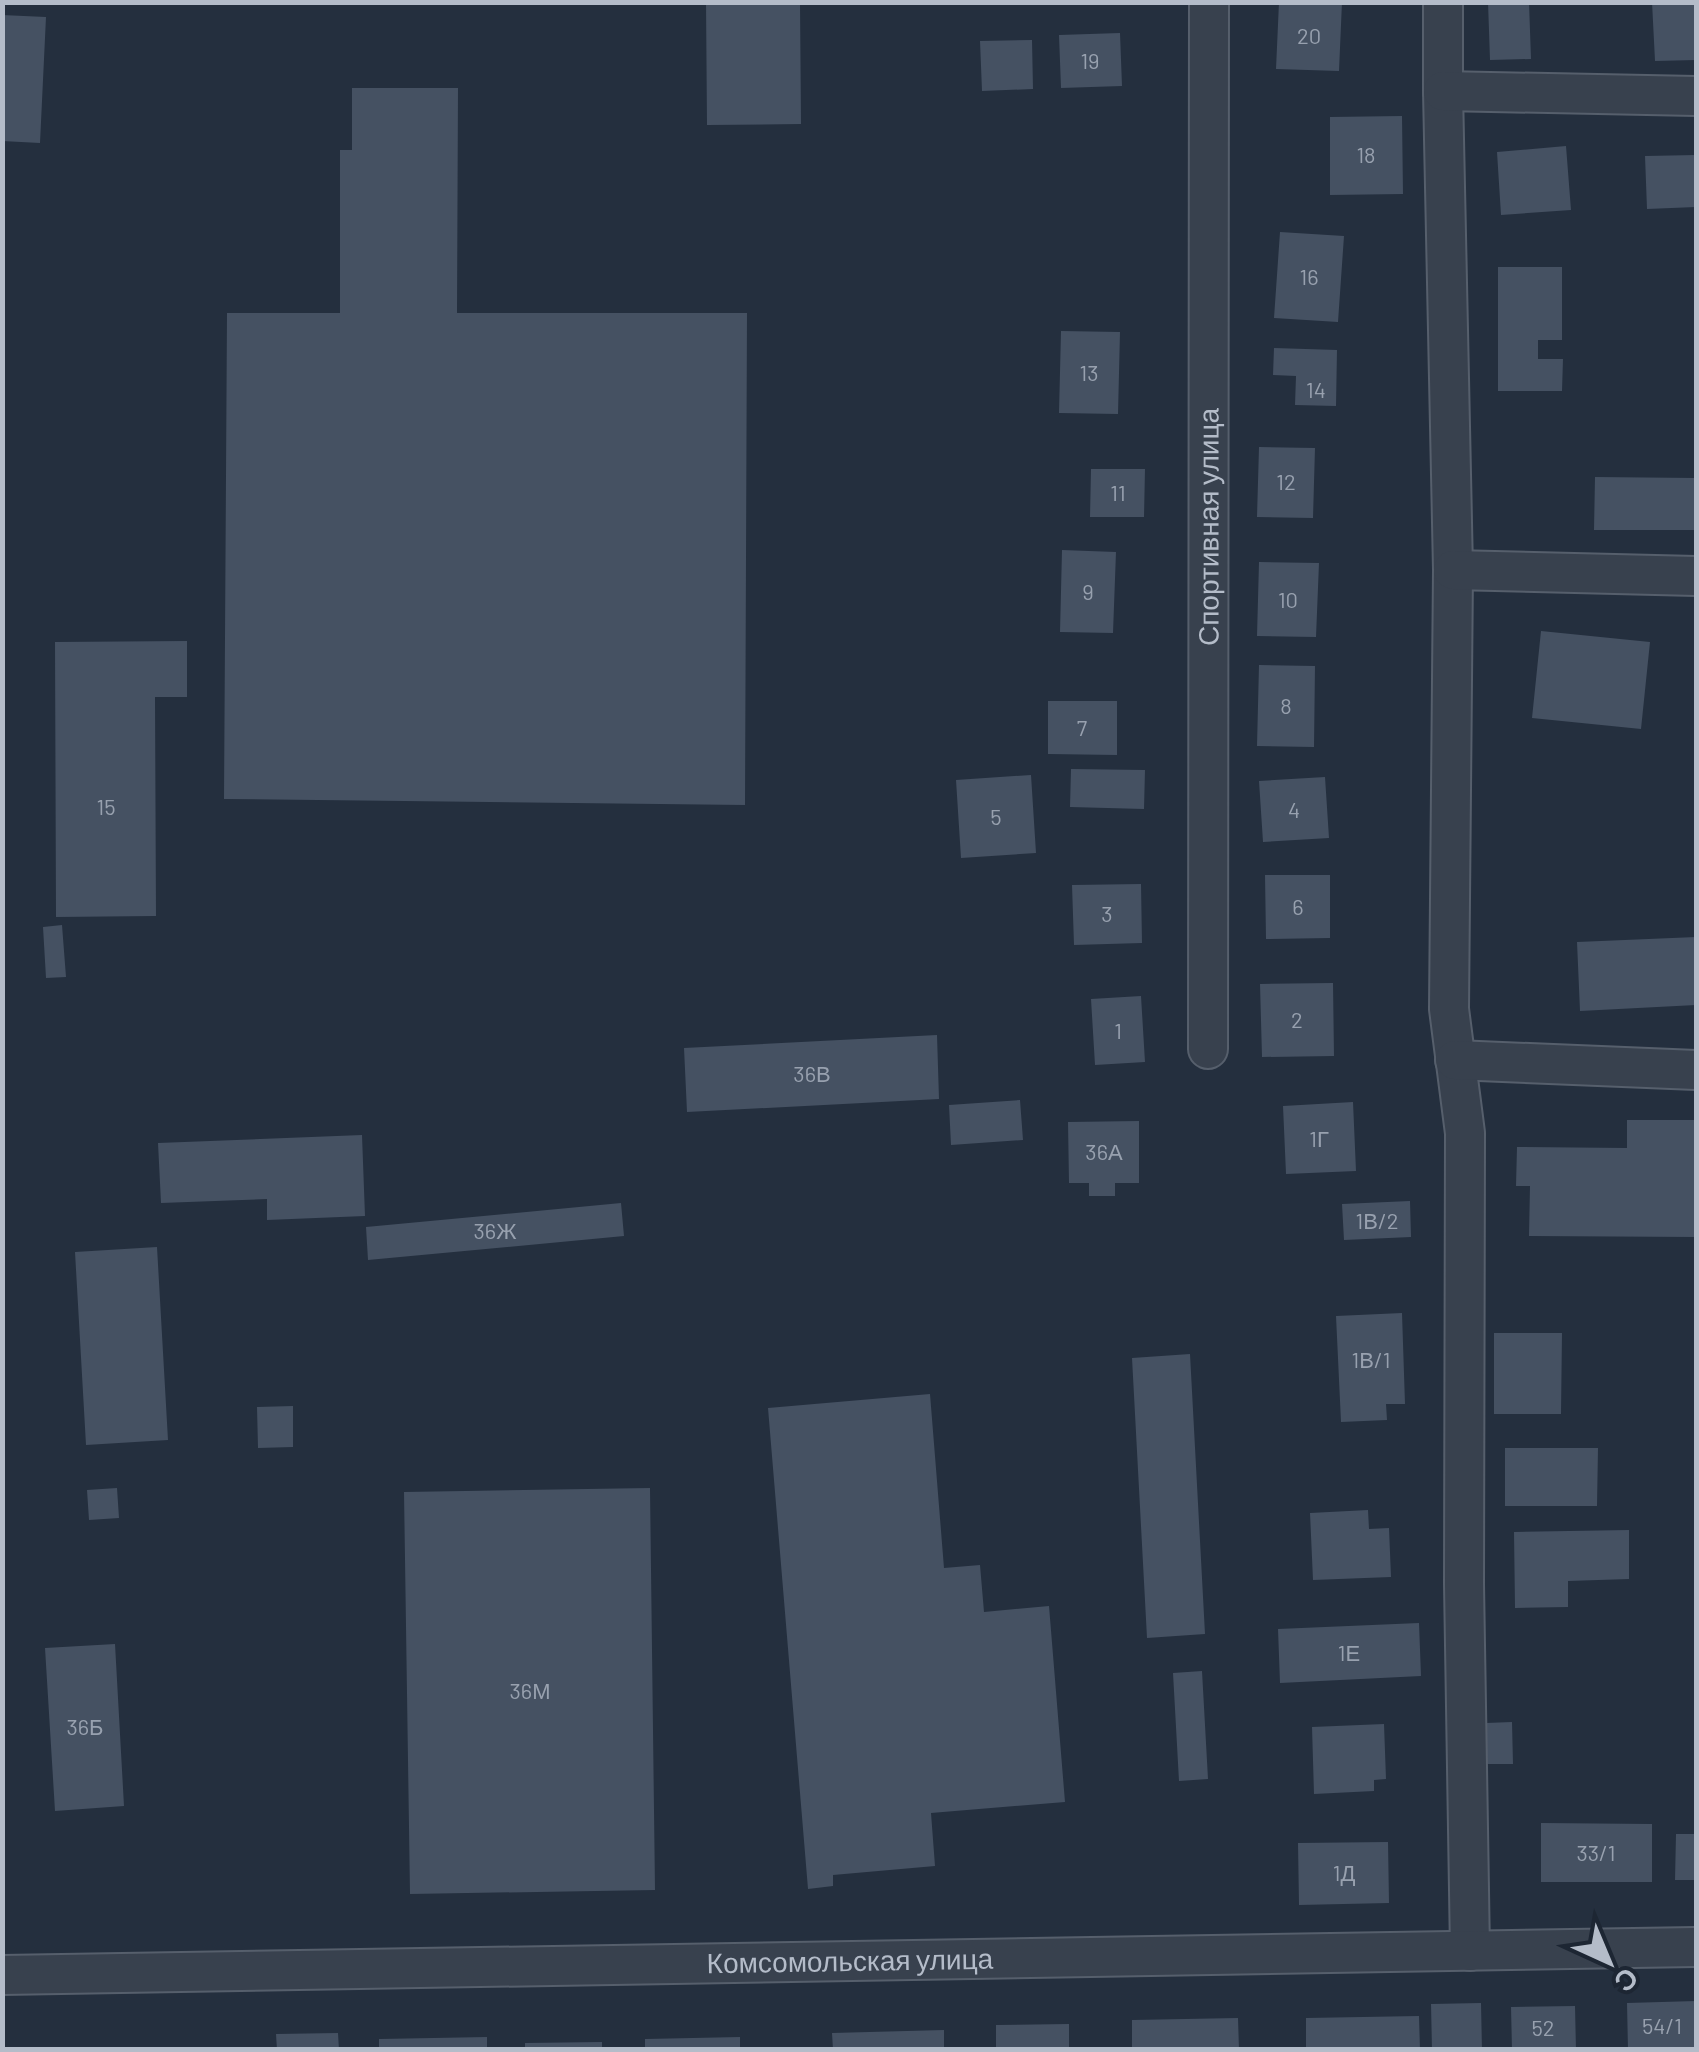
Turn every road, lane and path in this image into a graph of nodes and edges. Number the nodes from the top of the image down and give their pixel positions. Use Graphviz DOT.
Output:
graph roads {
  1 [pos="1210,2"];
  2 [pos="1443,2"];
  3 [pos="1442,91"];
  4 [pos="1696,96"];
  5 [pos="1453,570"];
  6 [pos="1696,576"];
  7 [pos="1208,1049"];
  8 [pos="1455,1060"];
  9 [pos="1696,1070"];
  10 [pos="1696,1947"];
  11 [pos="1470,1951"];
  12 [pos="2,1975"];
  1 -- 7 [label="street, Спортивная улица"];
  2 -- 3 [label="street"];
  3 -- 4 [label="street"];
  3 -- 5 [label="street"];
  5 -- 6 [label="street"];
  5 -- 8 [label="street"];
  8 -- 9 [label="street"];
  8 -- 11 [label="street"];
  10 -- 11 [label="street, Комсомольская улица"];
  11 -- 12 [label="street, Комсомольская улица"];
}
